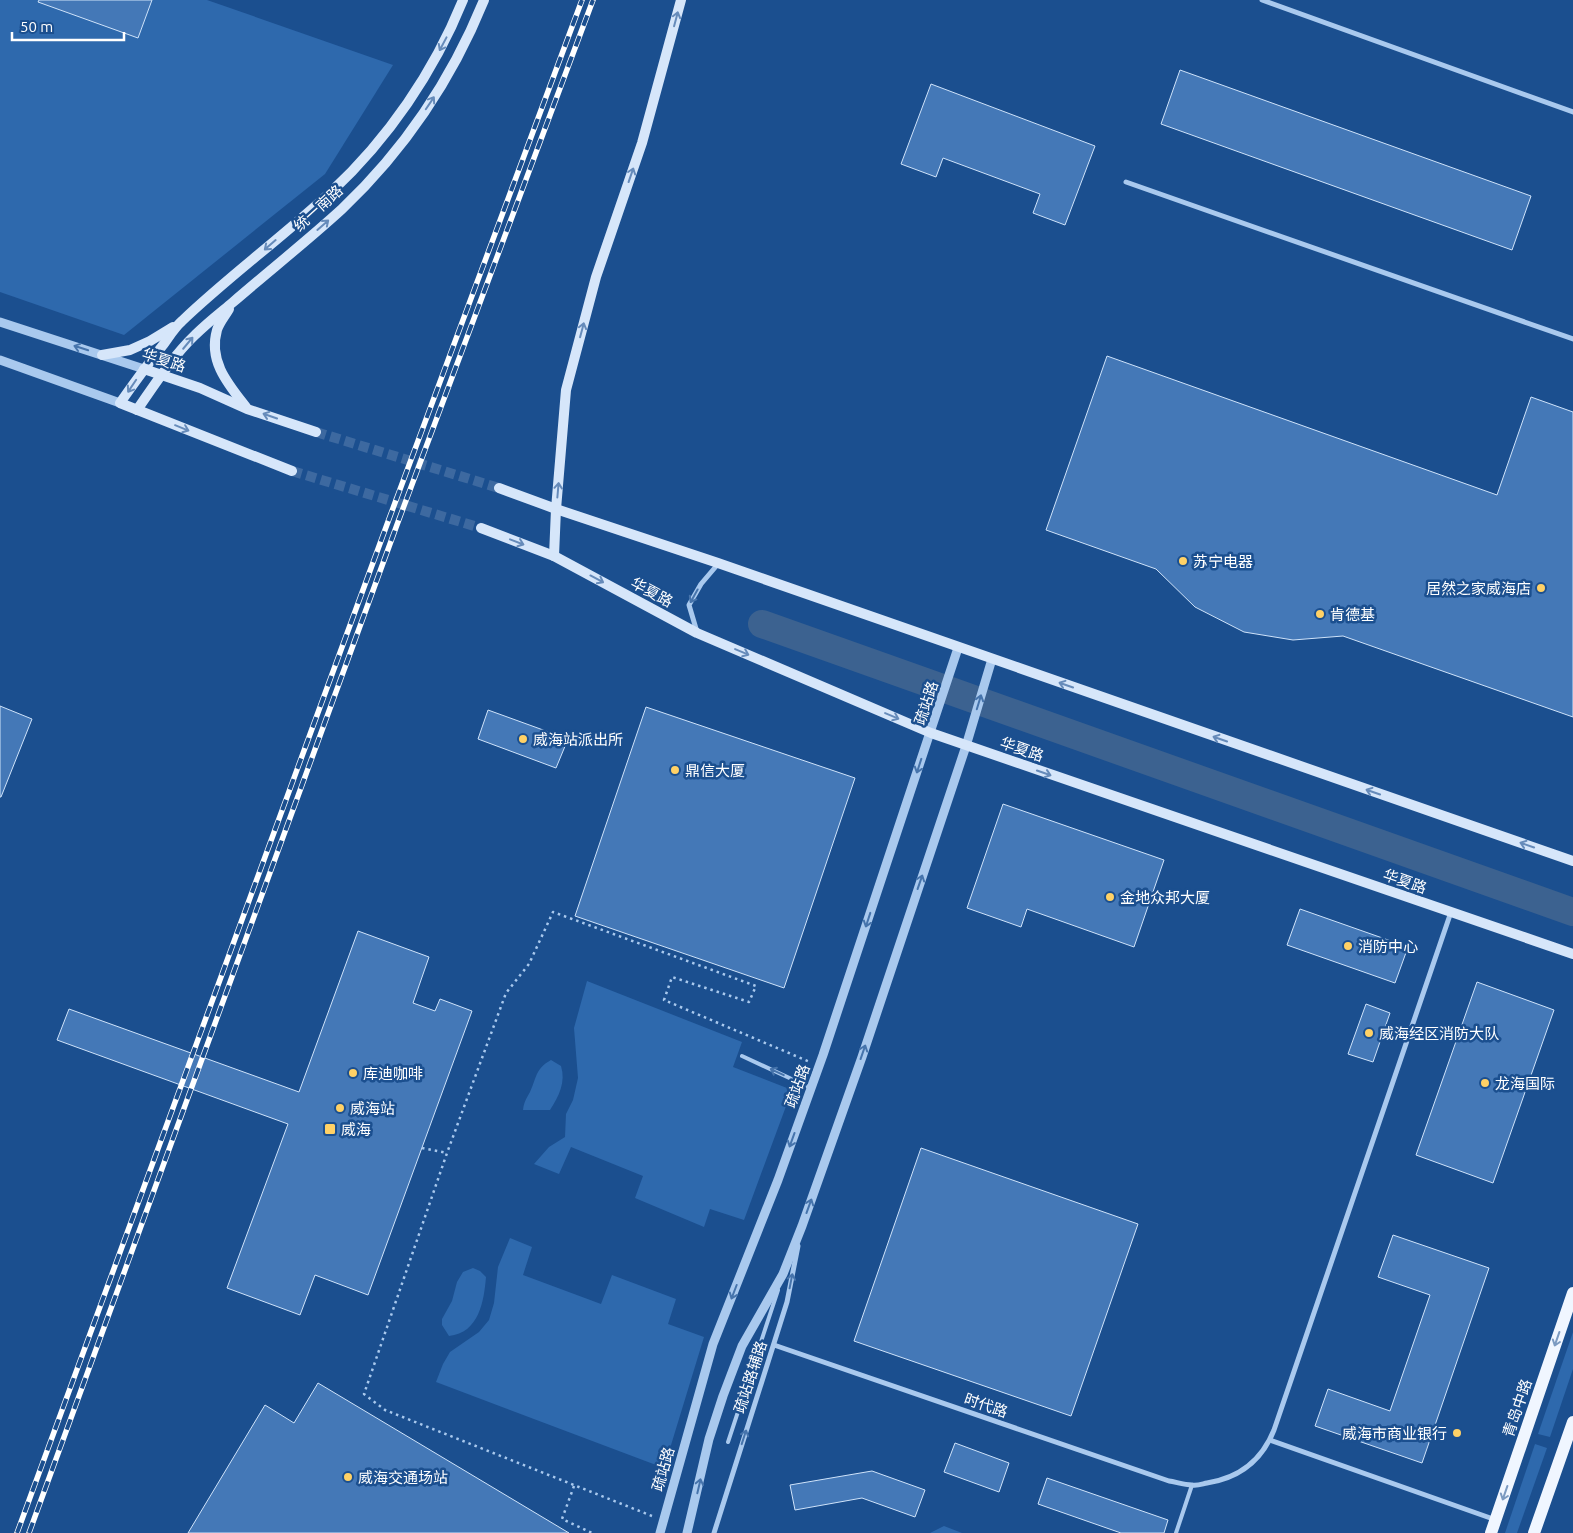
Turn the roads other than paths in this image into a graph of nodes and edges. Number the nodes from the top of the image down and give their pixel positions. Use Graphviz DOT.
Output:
graph roads {
  1 [pos="463,0"];
  2 [pos="484,0"];
  3 [pos="681,0"];
  4 [pos="1262,0"];
  5 [pos="1573,112"];
  6 [pos="1126,182"];
  7 [pos="233,302"];
  8 [pos="0,322"];
  9 [pos="180,322"];
  10 [pos="1573,339"];
  11 [pos="102,355"];
  12 [pos="0,360"];
  13 [pos="144,369"];
  14 [pos="161,375"];
  15 [pos="120,403"];
  16 [pos="247,409"];
  17 [pos="137,410"];
  18 [pos="316,432"];
  19 [pos="292,471"];
  20 [pos="499,488"];
  21 [pos="556,509"];
  22 [pos="480,528"];
  23 [pos="554,556"];
  24 [pos="718,563"];
  25 [pos="697,634"];
  26 [pos="958,648"];
  27 [pos="992,659"];
  28 [pos="931,733"];
  29 [pos="966,746"];
  30 [pos="1573,861"];
  31 [pos="1451,912"];
  32 [pos="1573,954"];
  33 [pos="742,1056"];
  34 [pos="811,1088"];
  35 [pos="802,1226"];
  36 [pos="783,1274"];
  37 [pos="1573,1293"];
  38 [pos="774,1345"];
  39 [pos="1573,1422"];
  40 [pos="1270,1440"];
  41 [pos="728,1442"];
  42 [pos="1192,1485"];
  43 [pos="1496,1520"];
  44 [pos="660,1533"];
  45 [pos="688,1533"];
  46 [pos="714,1533"];
  47 [pos="1176,1533"];
  48 [pos="1491,1533"];
  49 [pos="1534,1533"];
  1 -- 9 [label="main road, 统一南路, one-way"];
  7 -- 2 [label="main road, 统一南路, one-way"];
  21 -- 3 [label="main road, one-way"];
  4 -- 5 [label="street"];
  6 -- 10 [label="street"];
  14 -- 7 [label="main road, 统一南路, one-way"];
  7 -- 16 [label="main road"];
  11 -- 8 [label="street, 华夏路, one-way"];
  9 -- 11 [label="main road"];
  9 -- 13 [label="main road, 统一南路"];
  11 -- 13 [label="street, 华夏路"];
  12 -- 15 [label="street"];
  13 -- 14 [label="main road, 华夏路"];
  13 -- 15 [label="main road, 统一南路, one-way"];
  14 -- 16 [label="main road, 华夏路"];
  14 -- 17 [label="main road, 统一南路"];
  15 -- 17 [label="main road"];
  18 -- 16 [label="main road, 华夏路, one-way"];
  17 -- 19 [label="main road, one-way"];
  20 -- 21 [label="main road"];
  21 -- 23 [label="main road"];
  21 -- 24 [label="main road"];
  22 -- 23 [label="main road, 华夏路, one-way"];
  23 -- 25 [label="main road, 华夏路, one-way"];
  24 -- 25 [label="street, one-way"];
  24 -- 26 [label="main road"];
  25 -- 28 [label="main road, 华夏路, one-way"];
  26 -- 27 [label="main road"];
  26 -- 28 [label="street, 疏站路"];
  29 -- 27 [label="street, one-way"];
  30 -- 27 [label="main road, one-way"];
  28 -- 29 [label="main road, 华夏路"];
  28 -- 34 [label="street, 疏站路, one-way"];
  29 -- 31 [label="main road, 华夏路, one-way"];
  35 -- 29 [label="street, one-way"];
  31 -- 32 [label="main road, 华夏路"];
  31 -- 40 [label="street, 时代路"];
  34 -- 33 [label="lane, one-way"];
  34 -- 44 [label="street, 疏站路, one-way"];
  35 -- 36 [label="street"];
  38 -- 35 [label="street, 疏站路辅路, one-way"];
  36 -- 41 [label="lane"];
  45 -- 36 [label="street, one-way"];
  37 -- 43 [label="main road, 青岛中路, one-way"];
  38 -- 42 [label="street, 时代路"];
  46 -- 38 [label="street, 疏站路辅路, one-way"];
  39 -- 49 [label="main road"];
  40 -- 42 [label="street, 时代路"];
  40 -- 43 [label="street"];
  42 -- 47 [label="lane"];
  43 -- 48 [label="main road, 青岛中路"];
}
